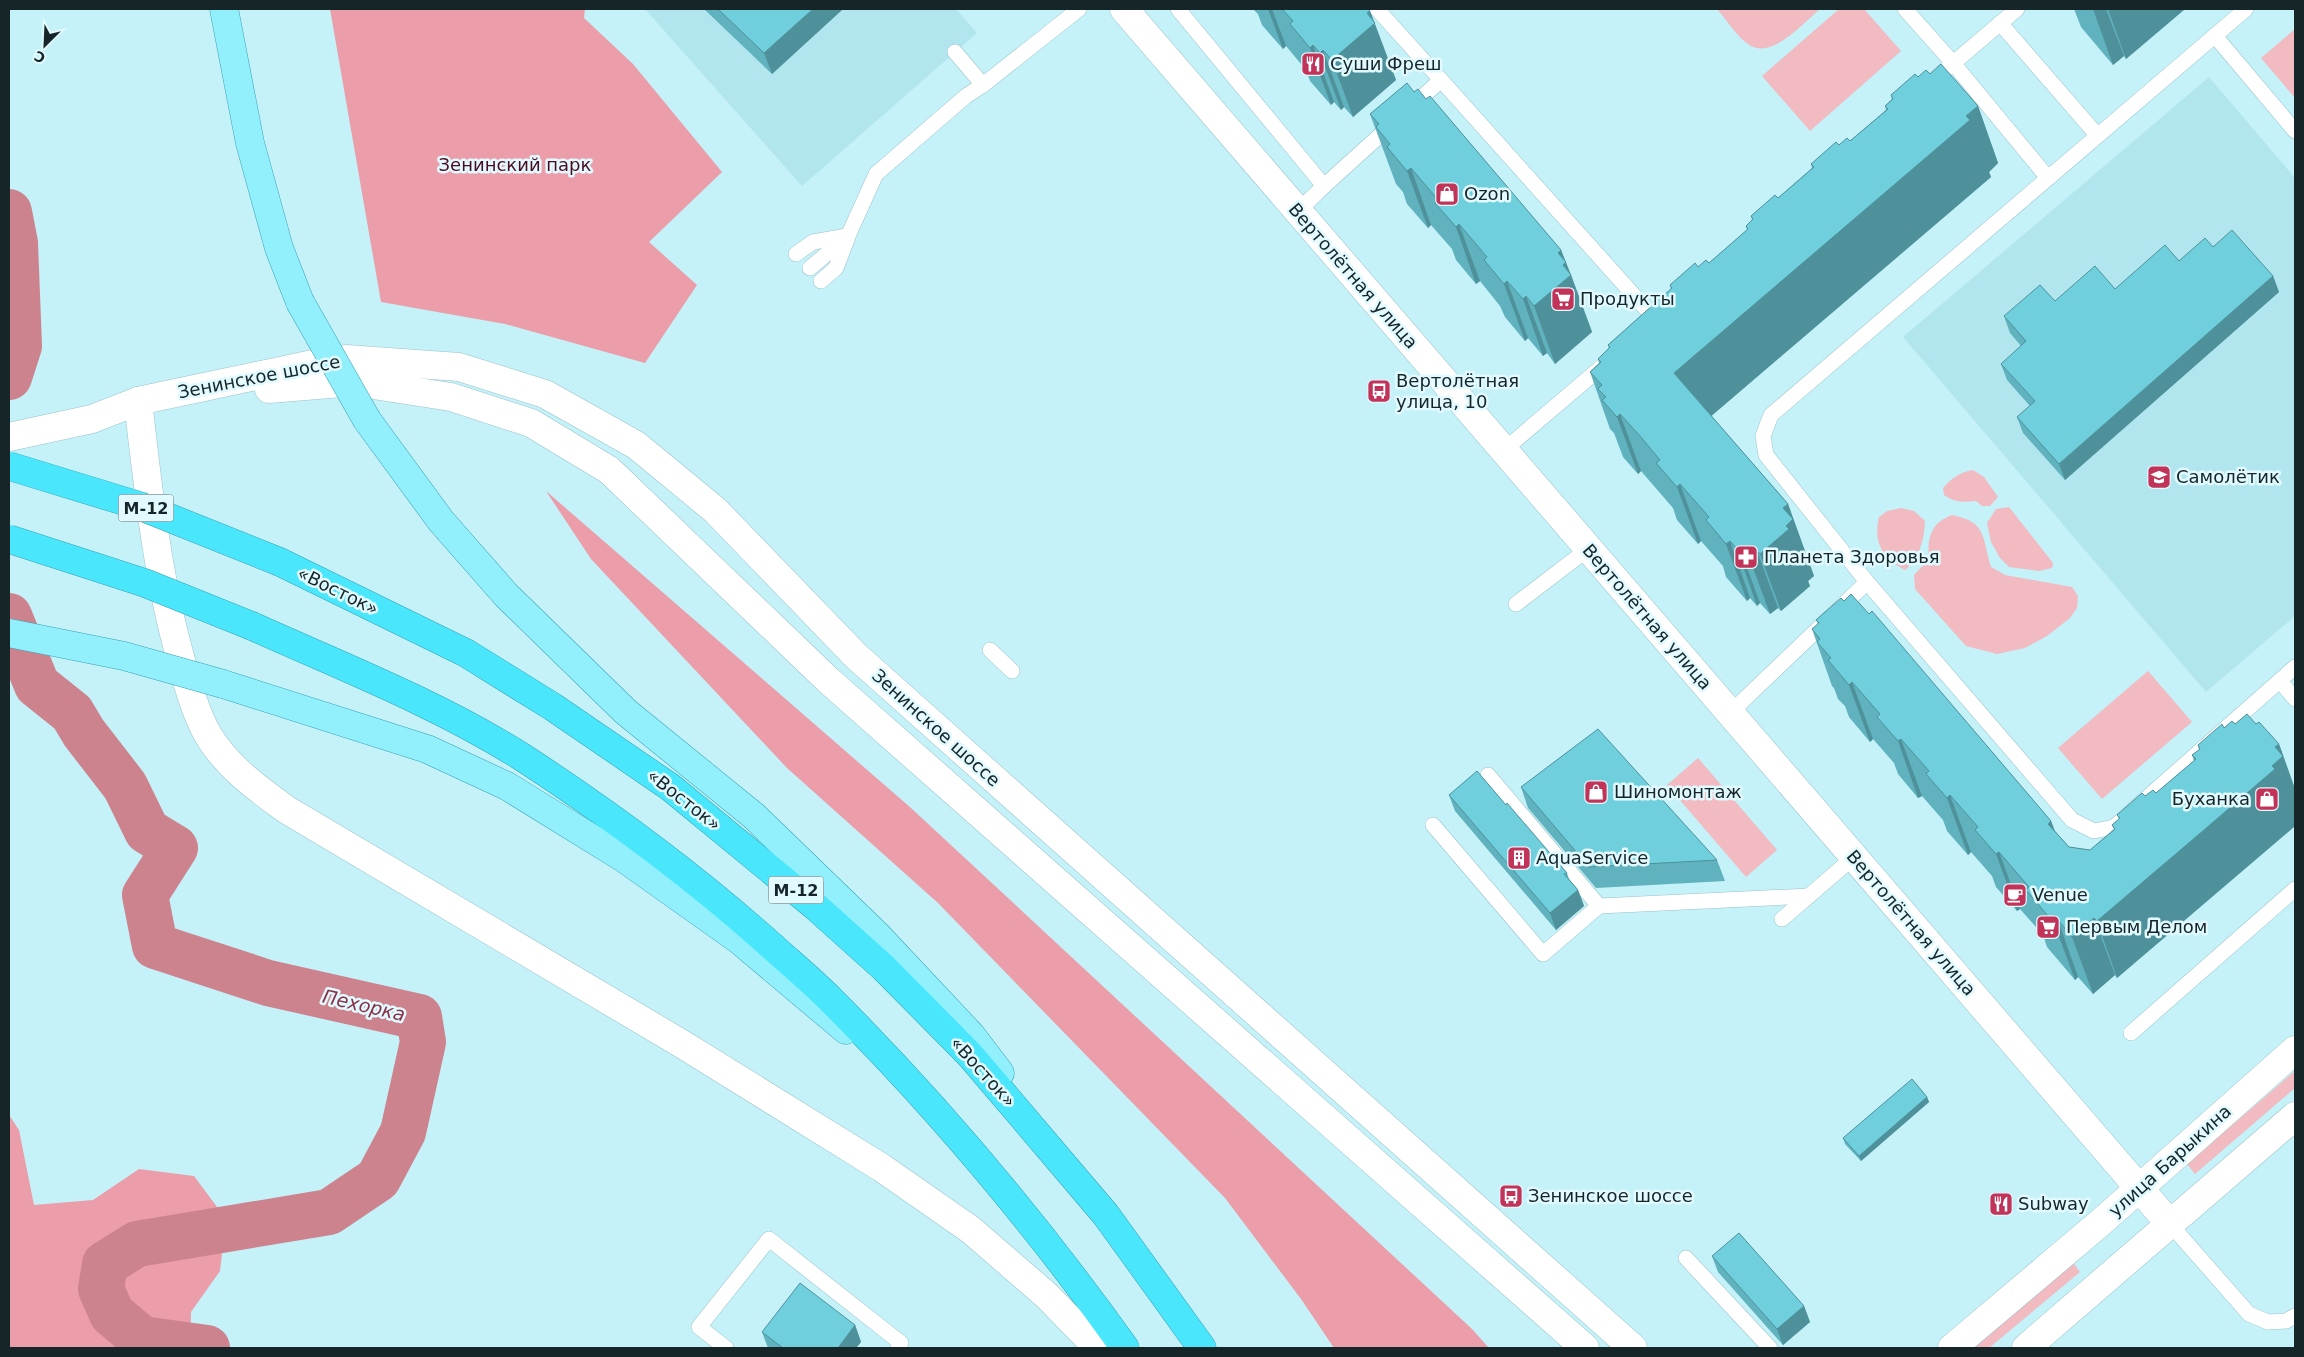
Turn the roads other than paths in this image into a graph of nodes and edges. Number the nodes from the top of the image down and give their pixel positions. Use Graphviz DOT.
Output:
graph roads {
  1 [pos="224,9"];
  2 [pos="1079,9"];
  3 [pos="1124,9"];
  4 [pos="1178,9"];
  5 [pos="1377,9"];
  6 [pos="1905,9"];
  7 [pos="2017,9"];
  8 [pos="2246,9"];
  9 [pos="2000,23"];
  10 [pos="2215,36"];
  11 [pos="955,52"];
  12 [pos="1953,63"];
  13 [pos="1441,80"];
  14 [pos="983,84"];
  15 [pos="1924,89"];
  16 [pos="2295,131"];
  17 [pos="2097,135"];
  18 [pos="2048,178"];
  19 [pos="1324,186"];
  20 [pos="1298,211"];
  21 [pos="848,236"];
  22 [pos="796,254"];
  23 [pos="810,268"];
  24 [pos="821,281"];
  25 [pos="1671,307"];
  26 [pos="1656,320"];
  27 [pos="1642,333"];
  28 [pos="1613,357"];
  29 [pos="138,402"];
  30 [pos="9,437"];
  31 [pos="1504,450"];
  32 [pos="9,466"];
  33 [pos="9,539"];
  34 [pos="1588,548"];
  35 [pos="1867,582"];
  36 [pos="1516,604"];
  37 [pos="9,633"];
  38 [pos="990,650"];
  39 [pos="2295,667"];
  40 [pos="1012,671"];
  41 [pos="2280,681"];
  42 [pos="2295,699"];
  43 [pos="1730,713"];
  44 [pos="1488,775"];
  45 [pos="1433,825"];
  46 [pos="1854,857"];
  47 [pos="2295,889"];
  48 [pos="1809,896"];
  49 [pos="1600,906"];
  50 [pos="1782,919"];
  51 [pos="2131,1033"];
  52 [pos="2295,1050"];
  53 [pos="910,1084"];
  54 [pos="2295,1116"];
  55 [pos="2139,1188"];
  56 [pos="1106,1215"];
  57 [pos="2170,1224"];
  58 [pos="1686,1258"];
  59 [pos="2295,1316"];
  60 [pos="726,1348"];
  61 [pos="898,1348"];
  62 [pos="1098,1348"];
  63 [pos="1125,1348"];
  64 [pos="1202,1348"];
  65 [pos="1585,1348"];
  66 [pos="1633,1348"];
  67 [pos="1770,1348"];
  68 [pos="1952,1348"];
  69 [pos="2026,1348"];
  1 -- 56 [label="main road, bridge"];
  2 -- 14 [label="lane"];
  3 -- 20 [label="main road, Вертолётная улица"];
  4 -- 19 [label="lane"];
  5 -- 13 [label="lane"];
  6 -- 12 [label="lane"];
  7 -- 9 [label="lane"];
  8 -- 10 [label="lane"];
  9 -- 12 [label="lane"];
  9 -- 17 [label="lane"];
  10 -- 16 [label="lane"];
  10 -- 17 [label="lane"];
  11 -- 14 [label="lane"];
  12 -- 15 [label="lane"];
  12 -- 18 [label="lane"];
  13 -- 19 [label="lane"];
  13 -- 26 [label="lane"];
  14 -- 21 [label="lane"];
  17 -- 18 [label="lane"];
  18 -- 35 [label="lane"];
  19 -- 20 [label="lane"];
  20 -- 31 [label="main road, Вертолётная улица"];
  21 -- 22 [label="lane"];
  21 -- 23 [label="lane"];
  21 -- 24 [label="lane"];
  25 -- 26 [label="lane"];
  26 -- 27 [label="lane"];
  28 -- 31 [label="lane"];
  29 -- 30 [label="main road"];
  29 -- 62 [label="main road"];
  29 -- 65 [label="main road"];
  29 -- 66 [label="main road, Зенинское шоссе"];
  31 -- 34 [label="main road, Вертолётная улица"];
  32 -- 56 [label="highway, «Восток» / М-12, bridge"];
  33 -- 53 [label="highway, bridge"];
  34 -- 36 [label="lane"];
  34 -- 43 [label="main road, Вертолётная улица"];
  35 -- 41 [label="lane"];
  35 -- 43 [label="lane"];
  37 -- 53 [label="main road, bridge"];
  38 -- 40 [label="lane"];
  39 -- 41 [label="lane"];
  41 -- 42 [label="lane"];
  43 -- 46 [label="main road, Вертолётная улица"];
  44 -- 49 [label="lane"];
  45 -- 49 [label="lane"];
  46 -- 48 [label="lane"];
  46 -- 55 [label="main road, Вертолётная улица"];
  47 -- 51 [label="lane"];
  48 -- 49 [label="lane"];
  48 -- 50 [label="lane"];
  52 -- 55 [label="main road, улица Барыкина"];
  53 -- 63 [label="highway"];
  54 -- 57 [label="main road"];
  55 -- 57 [label="main road, Вертолётная улица"];
  55 -- 68 [label="main road, улица Барыкина"];
  56 -- 64 [label="highway, «Восток» / М-12"];
  57 -- 59 [label="lane"];
  57 -- 69 [label="main road"];
  58 -- 67 [label="lane"];
  60 -- 61 [label="lane"];
}
